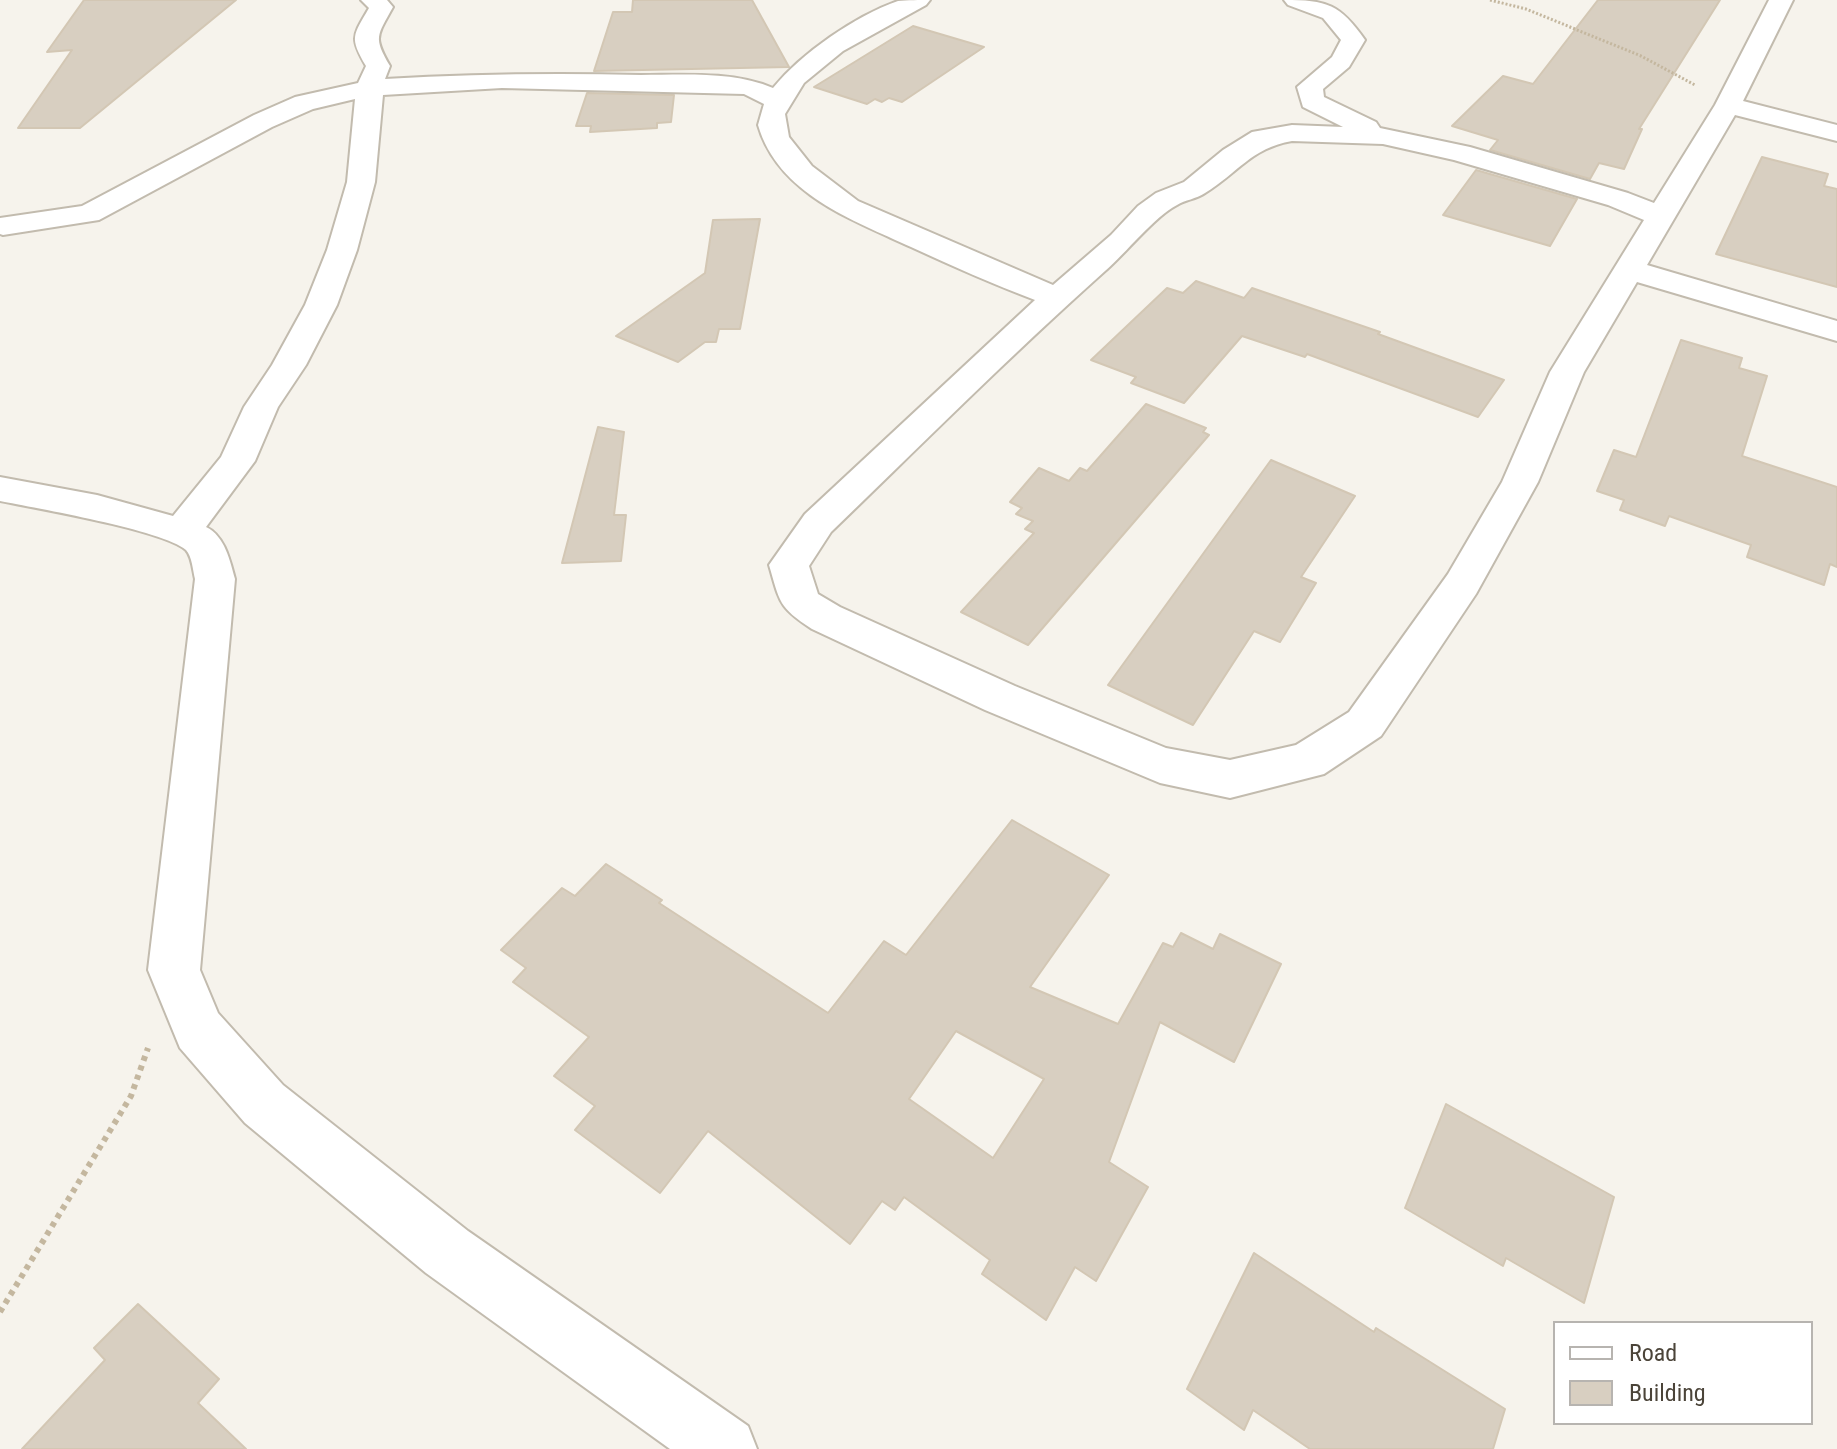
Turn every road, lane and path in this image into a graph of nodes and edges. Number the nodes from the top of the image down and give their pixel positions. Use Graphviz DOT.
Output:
graph roads {
  1 [pos="373,0"];
  2 [pos="918,0"];
  3 [pos="1296,0"];
  4 [pos="1490,0"];
  5 [pos="1781,0"];
  6 [pos="372,88"];
  7 [pos="777,101"];
  8 [pos="1728,105"];
  9 [pos="1837,133"];
  10 [pos="1383,136"];
  11 [pos="1660,216"];
  12 [pos="3,226"];
  13 [pos="1627,269"];
  14 [pos="1055,296"];
  15 [pos="1837,331"];
  16 [pos="0,489"];
  17 [pos="182,532"];
  18 [pos="174,970"];
  19 [pos="0,1312"];
  20 [pos="725,1449"];
  1 -- 6 [label="street"];
  2 -- 7 [label="street"];
  3 -- 10 [label="street"];
  4 -- 8 [label="path"];
  5 -- 8 [label="street"];
  6 -- 7 [label="street"];
  6 -- 12 [label="street"];
  6 -- 17 [label="street"];
  7 -- 14 [label="street"];
  8 -- 9 [label="street"];
  8 -- 11 [label="street"];
  10 -- 11 [label="street"];
  10 -- 14 [label="street"];
  11 -- 13 [label="street"];
  13 -- 14 [label="street"];
  13 -- 15 [label="street"];
  16 -- 17 [label="street"];
  17 -- 18 [label="street"];
  18 -- 19 [label="path"];
  18 -- 20 [label="street"];
}
